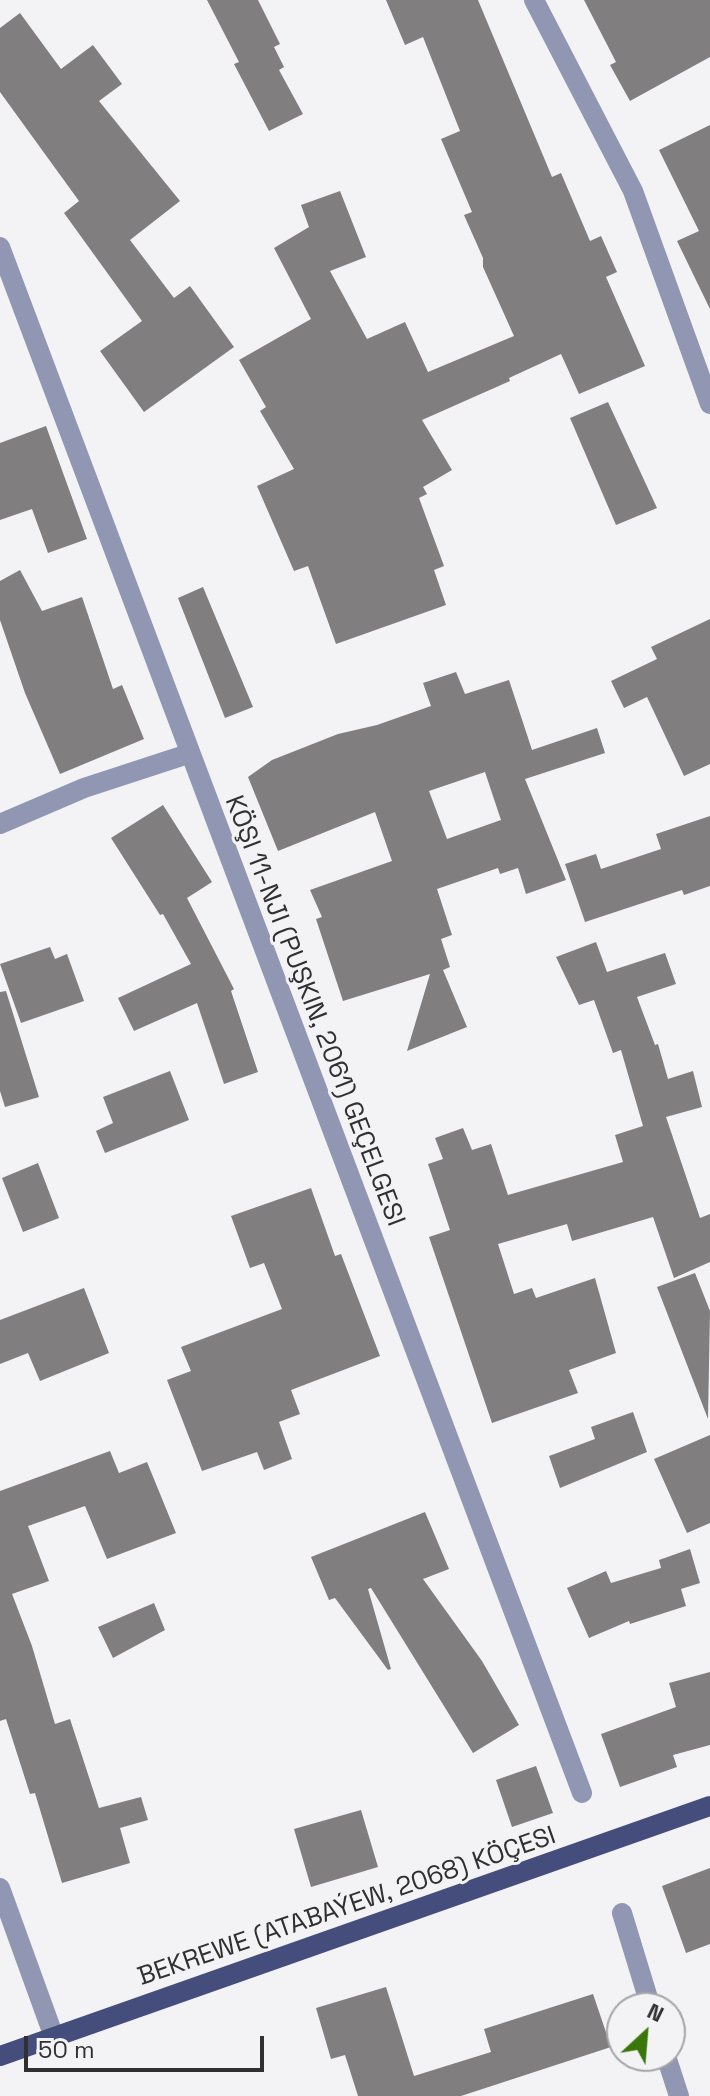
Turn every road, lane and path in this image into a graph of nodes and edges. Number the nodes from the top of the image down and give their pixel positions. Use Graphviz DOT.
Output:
graph roads {
  1 [pos="534,0"];
  2 [pos="0,247"];
  3 [pos="710,404"];
  4 [pos="188,754"];
  5 [pos="0,824"];
  6 [pos="582,1793"];
  7 [pos="710,1806"];
  8 [pos="0,1888"];
  9 [pos="622,1913"];
  10 [pos="646,1992"];
  11 [pos="54,2037"];
  12 [pos="0,2056"];
  13 [pos="671,2072"];
  14 [pos="679,2096"];
  1 -- 3 [label="street"];
  2 -- 4 [label="street, KÖŞI 11-NJI (PUŞKIN, 2061) GEÇELGESI"];
  4 -- 5 [label="street"];
  4 -- 6 [label="street, KÖŞI 11-NJI (PUŞKIN, 2061) GEÇELGESI"];
  7 -- 11 [label="main road, BEKREWE (ATABAÝEW, 2068) KÖÇESI"];
  8 -- 11 [label="street"];
  9 -- 10 [label="street"];
  11 -- 12 [label="main road, BEKREWE (ATABAÝEW, 2068) KÖÇESI"];
  13 -- 14 [label="street"];
}
